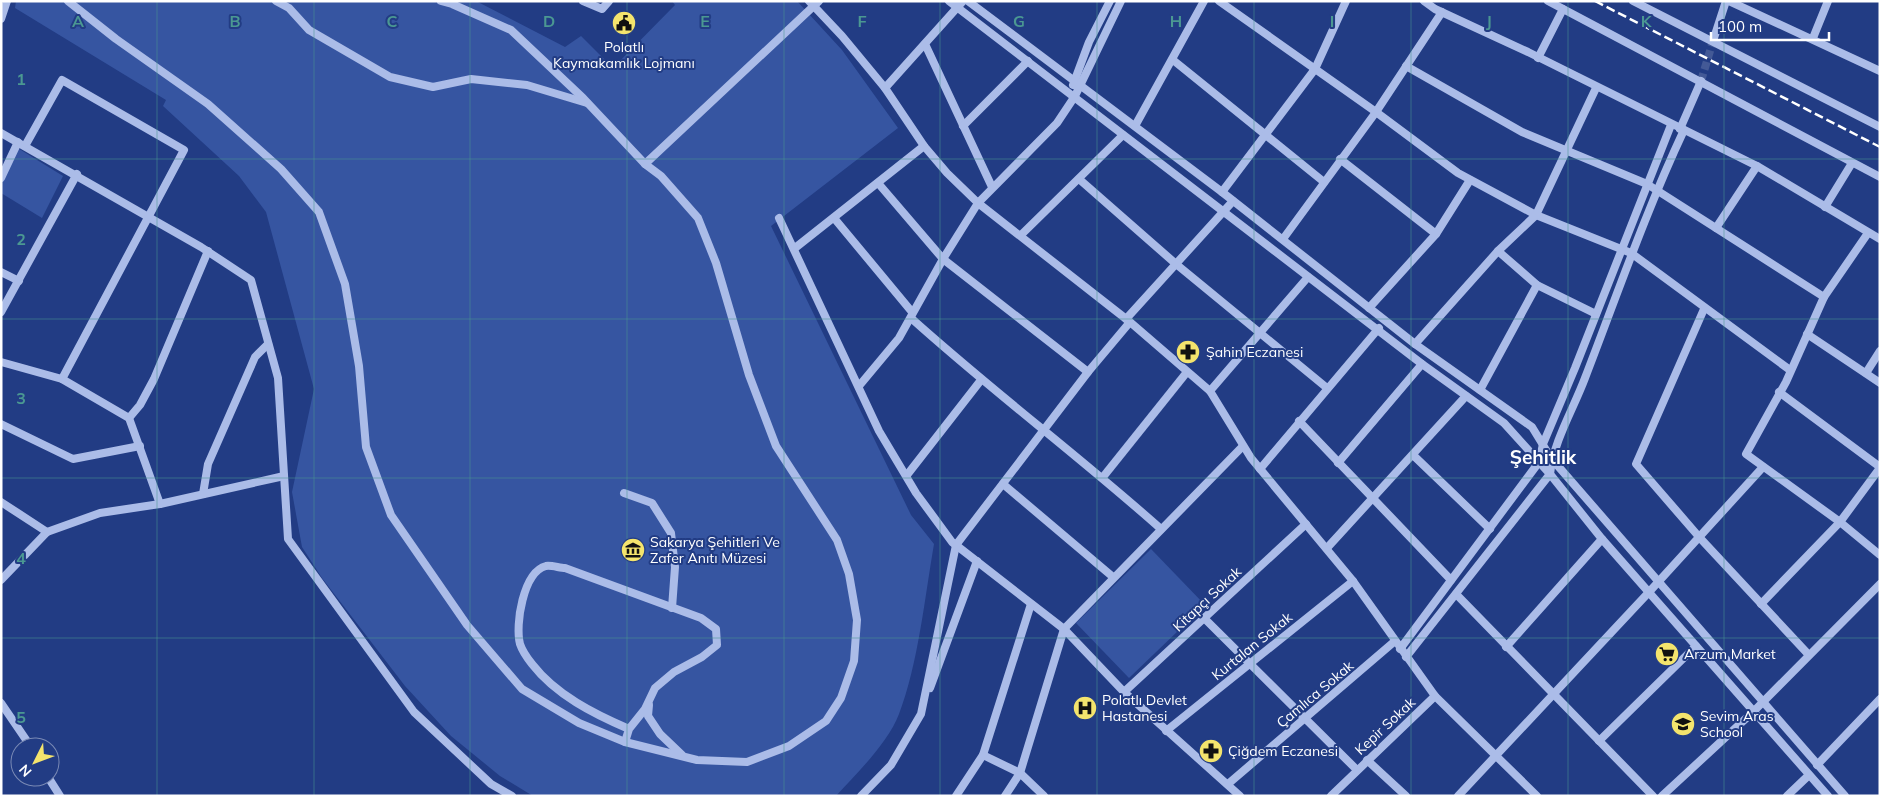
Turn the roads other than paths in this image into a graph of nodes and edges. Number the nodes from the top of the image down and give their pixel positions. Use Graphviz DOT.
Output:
graph roads {
  1 [pos="7,1"];
  2 [pos="68,1"];
  3 [pos="276,1"];
  4 [pos="441,1"];
  5 [pos="584,1"];
  6 [pos="609,1"];
  7 [pos="949,1"];
  8 [pos="968,1"];
  9 [pos="1121,1"];
  10 [pos="1204,1"];
  11 [pos="1219,1"];
  12 [pos="1346,1"];
  13 [pos="1424,1"];
  14 [pos="1548,1"];
  15 [pos="1633,1"];
  16 [pos="1727,1"];
  17 [pos="1828,1"];
  18 [pos="814,2"];
  19 [pos="1107,2"];
  20 [pos="961,4"];
  21 [pos="1563,9"];
  22 [pos="1442,12"];
  23 [pos="1,19"];
  24 [pos="1814,38"];
  25 [pos="1713,41"];
  26 [pos="925,44"];
  27 [pos="1538,58"];
  28 [pos="1173,60"];
  29 [pos="1028,61"];
  30 [pos="1406,66"];
  31 [pos="1315,69"];
  32 [pos="1880,71"];
  33 [pos="1072,81"];
  34 [pos="1701,81"];
  35 [pos="1080,87"];
  36 [pos="885,88"];
  37 [pos="1596,88"];
  38 [pos="1075,96"];
  39 [pos="588,104"];
  40 [pos="1376,112"];
  41 [pos="1671,125"];
  42 [pos="963,126"];
  43 [pos="1135,126"];
  44 [pos="1880,127"];
  45 [pos="1682,130"];
  46 [pos="1,133"];
  47 [pos="1123,135"];
  48 [pos="1264,136"];
  49 [pos="22,144"];
  50 [pos="924,146"];
  51 [pos="1566,152"];
  52 [pos="1340,159"];
  53 [pos="1852,163"];
  54 [pos="645,164"];
  55 [pos="1757,166"];
  56 [pos="77,174"];
  57 [pos="1880,177"];
  58 [pos="1,178"];
  59 [pos="1079,179"];
  60 [pos="1470,180"];
  61 [pos="1324,182"];
  62 [pos="878,183"];
  63 [pos="1647,184"];
  64 [pos="992,186"];
  65 [pos="1656,190"];
  66 [pos="1222,192"];
  67 [pos="1233,201"];
  68 [pos="978,203"];
  69 [pos="1825,207"];
  70 [pos="1225,212"];
  71 [pos="147,215"];
  72 [pos="1536,215"];
  73 [pos="779,218"];
  74 [pos="834,218"];
  75 [pos="1716,228"];
  76 [pos="1868,233"];
  77 [pos="1436,234"];
  78 [pos="1021,235"];
  79 [pos="1283,239"];
  80 [pos="1880,239"];
  81 [pos="795,248"];
  82 [pos="1622,248"];
  83 [pos="208,251"];
  84 [pos="1498,251"];
  85 [pos="1631,253"];
  86 [pos="943,259"];
  87 [pos="1176,264"];
  88 [pos="1,272"];
  89 [pos="1308,277"];
  90 [pos="18,281"];
  91 [pos="1536,284"];
  92 [pos="1824,297"];
  93 [pos="1369,308"];
  94 [pos="1704,309"];
  95 [pos="1,312"];
  96 [pos="1596,314"];
  97 [pos="912,315"];
  98 [pos="1128,321"];
  99 [pos="1388,323"];
  100 [pos="1377,329"];
  101 [pos="1260,332"];
  102 [pos="1807,334"];
  103 [pos="268,344"];
  104 [pos="1415,344"];
  105 [pos="1880,351"];
  106 [pos="1,362"];
  107 [pos="1422,364"];
  108 [pos="1790,370"];
  109 [pos="1088,372"];
  110 [pos="1187,372"];
  111 [pos="1866,373"];
  112 [pos="62,379"];
  113 [pos="980,380"];
  114 [pos="1880,383"];
  115 [pos="859,386"];
  116 [pos="1327,388"];
  117 [pos="1480,390"];
  118 [pos="1210,391"];
  119 [pos="1779,392"];
  120 [pos="1466,396"];
  121 [pos="129,418"];
  122 [pos="1299,421"];
  123 [pos="1,424"];
  124 [pos="1045,430"];
  125 [pos="1543,444"];
  126 [pos="140,446"];
  127 [pos="1243,446"];
  128 [pos="1413,455"];
  129 [pos="1551,458"];
  130 [pos="1539,462"];
  131 [pos="1338,463"];
  132 [pos="1763,467"];
  133 [pos="1880,468"];
  134 [pos="1260,469"];
  135 [pos="1550,474"];
  136 [pos="907,475"];
  137 [pos="284,476"];
  138 [pos="1103,477"];
  139 [pos="1003,484"];
  140 [pos="624,493"];
  141 [pos="203,494"];
  142 [pos="1374,498"];
  143 [pos="1,502"];
  144 [pos="160,504"];
  145 [pos="1840,522"];
  146 [pos="1306,524"];
  147 [pos="1161,529"];
  148 [pos="1490,529"];
  149 [pos="47,532"];
  150 [pos="1700,538"];
  151 [pos="1602,539"];
  152 [pos="956,545"];
  153 [pos="1327,548"];
  154 [pos="1880,555"];
  155 [pos="977,561"];
  156 [pos="1114,577"];
  157 [pos="1,580"];
  158 [pos="1452,580"];
  159 [pos="1659,580"];
  160 [pos="1353,581"];
  161 [pos="1880,584"];
  162 [pos="1650,591"];
  163 [pos="1456,594"];
  164 [pos="1031,604"];
  165 [pos="1761,604"];
  166 [pos="672,608"];
  167 [pos="1204,618"];
  168 [pos="1064,629"];
  169 [pos="1395,642"];
  170 [pos="1696,646"];
  171 [pos="1506,647"];
  172 [pos="1400,649"];
  173 [pos="1808,654"];
  174 [pos="1406,657"];
  175 [pos="1250,663"];
  176 [pos="1124,692"];
  177 [pos="1552,693"];
  178 [pos="1434,696"];
  179 [pos="650,699"];
  180 [pos="1880,699"];
  181 [pos="1763,702"];
  182 [pos="1,703"];
  183 [pos="1754,711"];
  184 [pos="921,714"];
  185 [pos="1305,718"];
  186 [pos="629,729"];
  187 [pos="1166,731"];
  188 [pos="24,737"];
  189 [pos="1599,741"];
  190 [pos="624,742"];
  191 [pos="983,755"];
  192 [pos="1494,755"];
  193 [pos="684,757"];
  194 [pos="1367,760"];
  195 [pos="1817,765"];
  196 [pos="1357,770"];
  197 [pos="1020,773"];
  198 [pos="1809,775"];
  199 [pos="1228,784"];
  200 [pos="512,796"];
  201 [pos="861,796"];
  202 [pos="956,796"];
  203 [pos="1004,796"];
  204 [pos="1044,796"];
  205 [pos="1240,796"];
  206 [pos="1331,796"];
  207 [pos="1406,796"];
  208 [pos="1458,796"];
  209 [pos="1536,796"];
  210 [pos="1653,796"];
  211 [pos="1662,796"];
  212 [pos="1787,796"];
  213 [pos="1828,796"];
  214 [pos="1845,796"];
  1 -- 23 [label="street"];
  2 -- 190 [label="street"];
  3 -- 39 [label="street"];
  4 -- 39 [label="street"];
  5 -- 6 [label="street"];
  7 -- 20 [label="street"];
  8 -- 33 [label="street"];
  9 -- 35 [label="street"];
  10 -- 28 [label="street"];
  11 -- 31 [label="street"];
  12 -- 31 [label="street"];
  13 -- 22 [label="street"];
  14 -- 21 [label="street"];
  15 -- 25 [label="street"];
  16 -- 24 [label="street"];
  16 -- 25 [label="street"];
  17 -- 24 [label="street"];
  18 -- 36 [label="street"];
  18 -- 54 [label="street"];
  19 -- 33 [label="street"];
  20 -- 26 [label="street"];
  20 -- 29 [label="street"];
  21 -- 27 [label="street"];
  21 -- 34 [label="street"];
  22 -- 27 [label="street"];
  22 -- 30 [label="street"];
  24 -- 32 [label="street"];
  25 -- 44 [label="street"];
  26 -- 36 [label="street"];
  26 -- 42 [label="street"];
  27 -- 37 [label="street"];
  28 -- 43 [label="street"];
  28 -- 48 [label="street"];
  29 -- 38 [label="street"];
  29 -- 42 [label="street"];
  30 -- 40 [label="street"];
  30 -- 51 [label="street"];
  31 -- 40 [label="street"];
  31 -- 48 [label="street"];
  33 -- 35 [label="street"];
  33 -- 38 [label="street"];
  34 -- 45 [label="street"];
  34 -- 53 [label="street"];
  35 -- 38 [label="street"];
  35 -- 43 [label="street"];
  36 -- 50 [label="street"];
  37 -- 41 [label="street"];
  37 -- 51 [label="street"];
  38 -- 47 [label="street"];
  38 -- 64 [label="street"];
  39 -- 54 [label="street"];
  40 -- 52 [label="street"];
  40 -- 60 [label="street"];
  41 -- 45 [label="street"];
  41 -- 63 [label="street"];
  42 -- 64 [label="street"];
  43 -- 66 [label="street"];
  45 -- 55 [label="street"];
  45 -- 65 [label="street"];
  46 -- 49 [label="street"];
  47 -- 59 [label="street"];
  47 -- 70 [label="street"];
  48 -- 61 [label="street"];
  48 -- 66 [label="street"];
  49 -- 56 [label="street"];
  49 -- 58 [label="street"];
  49 -- 71 [label="street"];
  50 -- 62 [label="street"];
  50 -- 68 [label="street"];
  51 -- 63 [label="street"];
  51 -- 72 [label="street"];
  52 -- 61 [label="street"];
  52 -- 77 [label="street"];
  53 -- 57 [label="street"];
  53 -- 69 [label="street"];
  54 -- 193 [label="street"];
  55 -- 69 [label="street"];
  55 -- 75 [label="street"];
  56 -- 71 [label="street"];
  56 -- 90 [label="street"];
  59 -- 78 [label="street"];
  59 -- 87 [label="street"];
  60 -- 72 [label="street"];
  60 -- 77 [label="street"];
  61 -- 79 [label="street"];
  62 -- 74 [label="street"];
  62 -- 86 [label="street"];
  63 -- 65 [label="street"];
  63 -- 82 [label="street"];
  64 -- 68 [label="street"];
  65 -- 75 [label="street"];
  65 -- 85 [label="street"];
  66 -- 67 [label="street"];
  67 -- 70 [label="street"];
  67 -- 79 [label="street"];
  68 -- 78 [label="street"];
  68 -- 86 [label="street"];
  69 -- 76 [label="street"];
  70 -- 87 [label="street"];
  70 -- 89 [label="street"];
  71 -- 83 [label="street"];
  71 -- 112 [label="street"];
  72 -- 82 [label="street"];
  72 -- 84 [label="street"];
  73 -- 81 [label="street"];
  74 -- 81 [label="street"];
  74 -- 97 [label="street"];
  75 -- 92 [label="street"];
  76 -- 80 [label="street"];
  76 -- 92 [label="street"];
  77 -- 93 [label="street"];
  78 -- 98 [label="street"];
  79 -- 93 [label="street"];
  81 -- 115 [label="street"];
  82 -- 85 [label="street"];
  82 -- 96 [label="street"];
  83 -- 103 [label="street"];
  83 -- 121 [label="street"];
  84 -- 91 [label="street"];
  84 -- 104 [label="street"];
  85 -- 94 [label="street"];
  85 -- 129 [label="street"];
  86 -- 97 [label="street"];
  86 -- 109 [label="street"];
  87 -- 98 [label="street"];
  87 -- 101 [label="street"];
  88 -- 90 [label="street"];
  89 -- 100 [label="street"];
  89 -- 101 [label="street"];
  90 -- 95 [label="street"];
  91 -- 96 [label="street"];
  91 -- 117 [label="street"];
  92 -- 102 [label="street"];
  93 -- 99 [label="street"];
  94 -- 108 [label="street"];
  94 -- 150 [label="street"];
  96 -- 125 [label="street"];
  97 -- 113 [label="street"];
  97 -- 115 [label="street"];
  98 -- 109 [label="street"];
  98 -- 110 [label="street"];
  99 -- 100 [label="street"];
  99 -- 104 [label="street"];
  100 -- 107 [label="street"];
  100 -- 116 [label="street"];
  101 -- 116 [label="street"];
  101 -- 118 [label="street"];
  102 -- 108 [label="street"];
  102 -- 111 [label="street"];
  103 -- 137 [label="street"];
  103 -- 141 [label="street"];
  104 -- 117 [label="street"];
  105 -- 111 [label="street"];
  106 -- 112 [label="street"];
  107 -- 120 [label="street"];
  107 -- 131 [label="street"];
  108 -- 119 [label="street"];
  109 -- 124 [label="street"];
  110 -- 118 [label="street"];
  110 -- 138 [label="street"];
  111 -- 114 [label="street"];
  112 -- 121 [label="street"];
  113 -- 124 [label="street"];
  113 -- 136 [label="street"];
  115 -- 136 [label="street"];
  116 -- 122 [label="street"];
  117 -- 125 [label="street"];
  118 -- 127 [label="street"];
  119 -- 132 [label="street"];
  119 -- 133 [label="street"];
  120 -- 128 [label="street"];
  120 -- 130 [label="street"];
  121 -- 126 [label="street"];
  122 -- 131 [label="street"];
  122 -- 134 [label="street"];
  123 -- 126 [label="street"];
  124 -- 138 [label="street"];
  124 -- 139 [label="street"];
  125 -- 129 [label="street"];
  125 -- 130 [label="street"];
  126 -- 144 [label="street"];
  127 -- 134 [label="street"];
  127 -- 147 [label="street"];
  128 -- 142 [label="street"];
  128 -- 148 [label="street"];
  129 -- 135 [label="street"];
  129 -- 159 [label="street"];
  130 -- 135 [label="street"];
  130 -- 148 [label="street"];
  131 -- 142 [label="street"];
  132 -- 145 [label="street"];
  132 -- 150 [label="street"];
  133 -- 145 [label="street"];
  134 -- 146 [label="street"];
  135 -- 151 [label="street"];
  135 -- 163 [label="street"];
  136 -- 152 [label="street"];
  137 -- 141 [label="street"];
  137 -- 200 [label="street"];
  138 -- 147 [label="street"];
  139 -- 152 [label="street"];
  139 -- 156 [label="street"];
  140 -- 166 [label="street"];
  141 -- 144 [label="street"];
  142 -- 153 [label="street"];
  142 -- 158 [label="street"];
  143 -- 149 [label="street"];
  144 -- 149 [label="street"];
  145 -- 154 [label="street"];
  145 -- 165 [label="street"];
  146 -- 153 [label="street"];
  146 -- 167 [label="street, Kitapçı Sokak"];
  147 -- 156 [label="street"];
  148 -- 158 [label="street"];
  149 -- 157 [label="street"];
  150 -- 159 [label="street"];
  150 -- 165 [label="street"];
  151 -- 162 [label="street"];
  151 -- 171 [label="street"];
  152 -- 155 [label="street"];
  152 -- 184 [label="street"];
  153 -- 160 [label="street"];
  155 -- 164 [label="street"];
  155 -- 184 [label="street"];
  156 -- 168 [label="street"];
  158 -- 172 [label="street"];
  159 -- 162 [label="street"];
  159 -- 181 [label="street"];
  160 -- 169 [label="street"];
  160 -- 175 [label="street, Kurtalan Sokak"];
  161 -- 173 [label="street"];
  162 -- 170 [label="street"];
  162 -- 177 [label="street"];
  163 -- 171 [label="street"];
  163 -- 174 [label="street"];
  164 -- 168 [label="street"];
  164 -- 191 [label="street"];
  165 -- 173 [label="street"];
  166 -- 179 [label="street"];
  166 -- 186 [label="street"];
  167 -- 175 [label="street"];
  167 -- 176 [label="street, Kitapçı Sokak"];
  168 -- 176 [label="street"];
  168 -- 197 [label="street"];
  169 -- 172 [label="street"];
  169 -- 185 [label="street, Çamlıca Sokak"];
  170 -- 183 [label="street"];
  170 -- 189 [label="street"];
  171 -- 177 [label="street"];
  172 -- 174 [label="street"];
  173 -- 181 [label="street"];
  174 -- 178 [label="street"];
  175 -- 185 [label="street"];
  175 -- 187 [label="street, Kurtalan Sokak"];
  176 -- 187 [label="street"];
  177 -- 189 [label="street"];
  177 -- 192 [label="street"];
  178 -- 192 [label="street"];
  178 -- 194 [label="street, Kepir Sokak"];
  179 -- 186 [label="street"];
  179 -- 193 [label="street"];
  180 -- 195 [label="street"];
  181 -- 183 [label="street"];
  181 -- 195 [label="street"];
  182 -- 188 [label="street"];
  183 -- 198 [label="street"];
  183 -- 211 [label="street"];
  184 -- 201 [label="street"];
  185 -- 196 [label="street"];
  185 -- 199 [label="street, Çamlıca Sokak"];
  186 -- 190 [label="street"];
  187 -- 199 [label="street"];
  189 -- 210 [label="street"];
  190 -- 193 [label="street"];
  191 -- 197 [label="street"];
  191 -- 202 [label="street"];
  192 -- 208 [label="street"];
  192 -- 209 [label="street"];
  194 -- 196 [label="street, Kepir Sokak"];
  194 -- 207 [label="street"];
  195 -- 214 [label="street"];
  196 -- 206 [label="street, Kepir Sokak"];
  197 -- 203 [label="street"];
  197 -- 204 [label="street"];
  198 -- 212 [label="street"];
  198 -- 213 [label="street"];
  199 -- 205 [label="street"];
}
